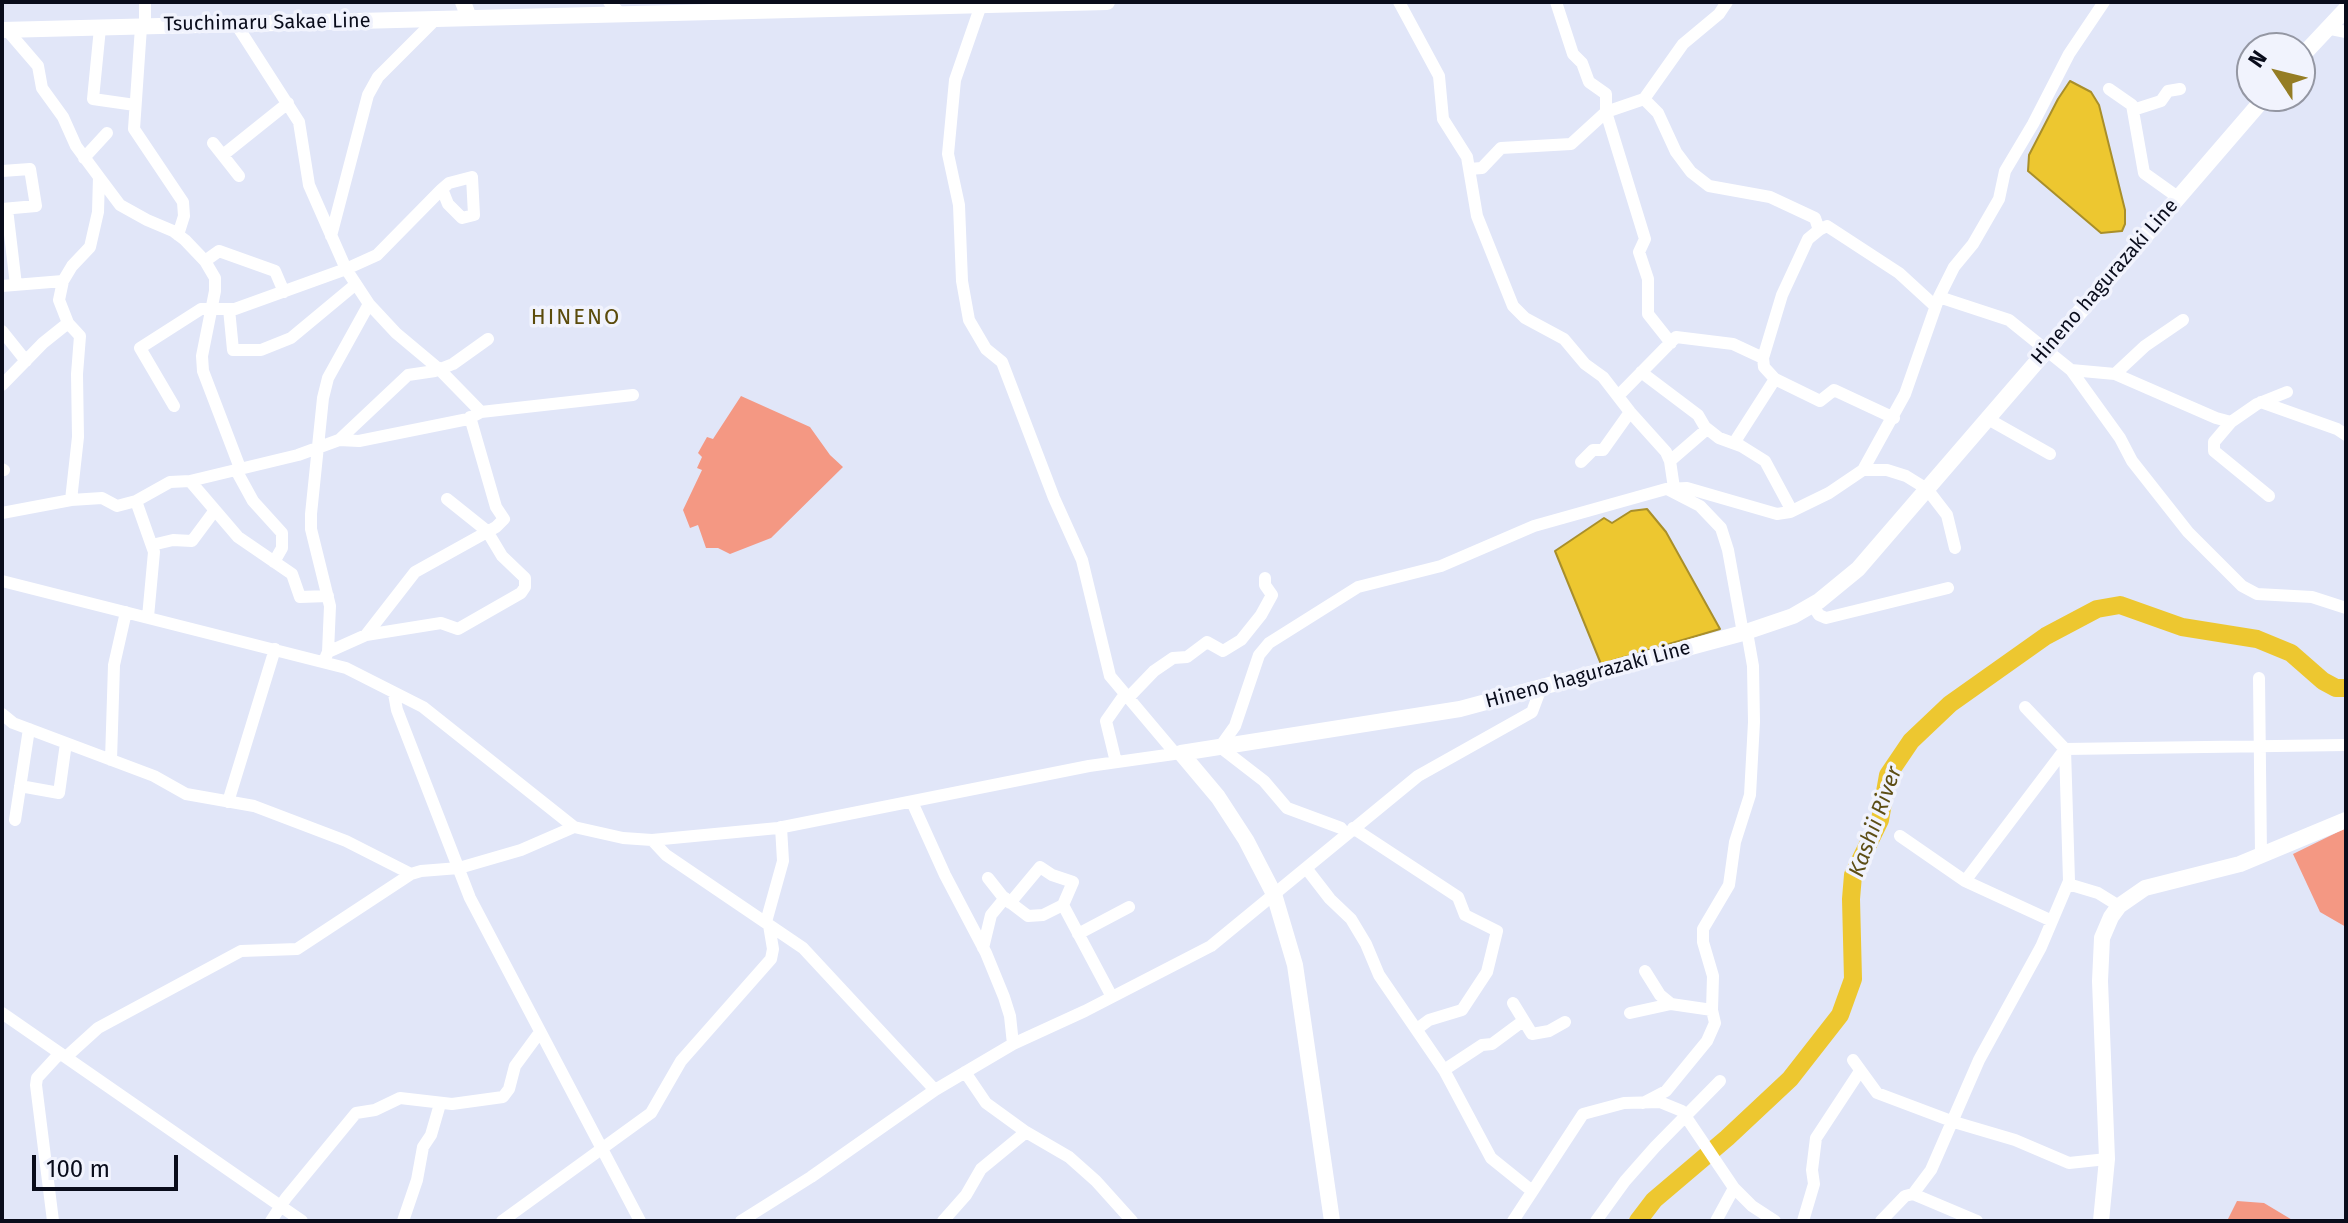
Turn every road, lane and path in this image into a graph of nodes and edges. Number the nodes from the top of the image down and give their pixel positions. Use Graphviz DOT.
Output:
graph roads {
  1 [pos="145,2"];
  2 [pos="1107,2"];
  3 [pos="1399,2"];
  4 [pos="1556,2"];
  5 [pos="1727,2"];
  6 [pos="2104,2"];
  7 [pos="987,4"];
  8 [pos="615,8"];
  9 [pos="2346,9"];
  10 [pos="466,10"];
  11 [pos="436,19"];
  12 [pos="236,24"];
  13 [pos="143,26"];
  14 [pos="100,28"];
  15 [pos="2326,28"];
  16 [pos="5,30"];
  17 [pos="2346,32"];
  18 [pos="2316,40"];
  19 [pos="2109,89"];
  20 [pos="2180,89"];
  21 [pos="1644,99"];
  22 [pos="288,103"];
  23 [pos="135,105"];
  24 [pos="2133,110"];
  25 [pos="1606,112"];
  26 [pos="2252,112"];
  27 [pos="107,133"];
  28 [pos="213,143"];
  29 [pos="223,155"];
  30 [pos="84,158"];
  31 [pos="1469,169"];
  32 [pos="2,171"];
  33 [pos="239,176"];
  34 [pos="99,177"];
  35 [pos="442,189"];
  36 [pos="2179,198"];
  37 [pos="4,209"];
  38 [pos="1819,230"];
  39 [pos="178,235"];
  40 [pos="331,236"];
  41 [pos="7,246"];
  42 [pos="205,261"];
  43 [pos="346,269"];
  44 [pos="63,281"];
  45 [pos="356,284"];
  46 [pos="16,285"];
  47 [pos="2,286"];
  48 [pos="284,292"];
  49 [pos="1937,302"];
  50 [pos="369,304"];
  51 [pos="211,309"];
  52 [pos="229,309"];
  53 [pos="2183,320"];
  54 [pos="68,323"];
  55 [pos="2,331"];
  56 [pos="488,339"];
  57 [pos="1671,343"];
  58 [pos="2047,350"];
  59 [pos="1763,358"];
  60 [pos="26,361"];
  61 [pos="439,369"];
  62 [pos="2071,370"];
  63 [pos="1641,372"];
  64 [pos="2115,374"];
  65 [pos="1775,379"];
  66 [pos="2,385"];
  67 [pos="2287,392"];
  68 [pos="633,395"];
  69 [pos="1619,395"];
  70 [pos="2261,402"];
  71 [pos="174,406"];
  72 [pos="1630,412"];
  73 [pos="476,415"];
  74 [pos="1894,418"];
  75 [pos="1988,419"];
  76 [pos="2231,422"];
  77 [pos="1707,429"];
  78 [pos="2346,435"];
  79 [pos="339,440"];
  80 [pos="1734,443"];
  81 [pos="318,446"];
  82 [pos="2050,454"];
  83 [pos="1670,461"];
  84 [pos="1581,462"];
  85 [pos="238,469"];
  86 [pos="1863,470"];
  87 [pos="190,481"];
  88 [pos="1670,489"];
  89 [pos="1927,489"];
  90 [pos="2269,496"];
  91 [pos="447,499"];
  92 [pos="71,500"];
  93 [pos="136,501"];
  94 [pos="215,510"];
  95 [pos="1792,511"];
  96 [pos="2,513"];
  97 [pos="487,531"];
  98 [pos="152,545"];
  99 [pos="1955,548"];
  100 [pos="274,562"];
  101 [pos="1265,578"];
  102 [pos="2,581"];
  103 [pos="1948,588"];
  104 [pos="328,596"];
  105 [pos="1812,604"];
  106 [pos="2346,608"];
  107 [pos="126,612"];
  108 [pos="148,617"];
  109 [pos="1745,633"];
  110 [pos="366,635"];
  111 [pos="1241,640"];
  112 [pos="275,649"];
  113 [pos="1259,655"];
  114 [pos="326,656"];
  115 [pos="2259,678"];
  116 [pos="1541,688"];
  117 [pos="394,694"];
  118 [pos="1127,696"];
  119 [pos="2025,707"];
  120 [pos="2,714"];
  121 [pos="29,729"];
  122 [pos="66,743"];
  123 [pos="2346,745"];
  124 [pos="1220,747"];
  125 [pos="2261,747"];
  126 [pos="2065,749"];
  127 [pos="1178,753"];
  128 [pos="111,760"];
  129 [pos="1116,762"];
  130 [pos="20,786"];
  131 [pos="228,802"];
  132 [pos="912,802"];
  133 [pos="15,820"];
  134 [pos="2346,820"];
  135 [pos="574,827"];
  136 [pos="781,827"];
  137 [pos="1350,831"];
  138 [pos="1900,836"];
  139 [pos="652,840"];
  140 [pos="2261,855"];
  141 [pos="459,868"];
  142 [pos="1306,868"];
  143 [pos="411,874"];
  144 [pos="988,878"];
  145 [pos="1965,881"];
  146 [pos="2068,884"];
  147 [pos="1274,894"];
  148 [pos="1008,900"];
  149 [pos="1063,905"];
  150 [pos="2119,906"];
  151 [pos="1129,907"];
  152 [pos="2052,921"];
  153 [pos="767,924"];
  154 [pos="1078,934"];
  155 [pos="983,948"];
  156 [pos="1645,971"];
  157 [pos="1112,997"];
  158 [pos="1513,1003"];
  159 [pos="1671,1004"];
  160 [pos="1712,1010"];
  161 [pos="2,1013"];
  162 [pos="1630,1013"];
  163 [pos="1523,1021"];
  164 [pos="1565,1022"];
  165 [pos="1417,1029"];
  166 [pos="540,1032"];
  167 [pos="1013,1044"];
  168 [pos="63,1055"];
  169 [pos="1444,1070"];
  170 [pos="965,1072"];
  171 [pos="1720,1081"];
  172 [pos="935,1090"];
  173 [pos="1643,1103"];
  174 [pos="440,1104"];
  175 [pos="1686,1117"];
  176 [pos="1954,1122"];
  177 [pos="1026,1132"];
  178 [pos="601,1147"];
  179 [pos="2107,1159"];
  180 [pos="1734,1188"];
  181 [pos="1532,1191"];
  182 [pos="1913,1194"];
  183 [pos="281,1205"];
  184 [pos="53,1221"];
  185 [pos="271,1221"];
  186 [pos="302,1221"];
  187 [pos="403,1221"];
  188 [pos="502,1221"];
  189 [pos="640,1221"];
  190 [pos="741,1221"];
  191 [pos="943,1221"];
  192 [pos="1132,1221"];
  193 [pos="1332,1221"];
  194 [pos="1513,1221"];
  195 [pos="1596,1221"];
  196 [pos="1716,1221"];
  197 [pos="1775,1221"];
  198 [pos="1803,1221"];
  199 [pos="1881,1221"];
  200 [pos="1977,1221"];
  201 [pos="2101,1221"];
  1 -- 13 [label="street"];
  2 -- 7 [label="main road, Tsuchimaru Sakae Line"];
  3 -- 31 [label="street"];
  4 -- 25 [label="street"];
  5 -- 21 [label="street"];
  6 -- 49 [label="street"];
  7 -- 8 [label="main road, Tsuchimaru Sakae Line"];
  7 -- 118 [label="street"];
  8 -- 10 [label="main road, Tsuchimaru Sakae Line"];
  9 -- 15 [label="main road"];
  10 -- 11 [label="main road, Tsuchimaru Sakae Line"];
  11 -- 12 [label="main road, Tsuchimaru Sakae Line"];
  11 -- 40 [label="street"];
  12 -- 13 [label="main road, Tsuchimaru Sakae Line"];
  12 -- 22 [label="street"];
  13 -- 14 [label="main road, Tsuchimaru Sakae Line"];
  13 -- 23 [label="street"];
  14 -- 16 [label="main road, Tsuchimaru Sakae Line"];
  14 -- 23 [label="street"];
  15 -- 17 [label="street"];
  15 -- 18 [label="main road"];
  16 -- 30 [label="street"];
  19 -- 24 [label="street"];
  20 -- 24 [label="street"];
  21 -- 25 [label="street"];
  21 -- 38 [label="street"];
  22 -- 29 [label="street"];
  22 -- 40 [label="street"];
  23 -- 39 [label="street"];
  24 -- 36 [label="street"];
  25 -- 31 [label="street"];
  25 -- 57 [label="street"];
  26 -- 36 [label="main road, Hineno hagurazaki Line"];
  27 -- 30 [label="street"];
  28 -- 29 [label="street"];
  29 -- 33 [label="street"];
  30 -- 34 [label="street"];
  31 -- 69 [label="street"];
  32 -- 37 [label="street"];
  34 -- 39 [label="street"];
  34 -- 44 [label="street"];
  35 -- 43 [label="street"];
  36 -- 58 [label="main road, Hineno hagurazaki Line"];
  37 -- 41 [label="street"];
  38 -- 49 [label="street"];
  38 -- 59 [label="street"];
  39 -- 42 [label="street"];
  40 -- 43 [label="street"];
  41 -- 46 [label="street"];
  42 -- 48 [label="street"];
  42 -- 51 [label="street"];
  43 -- 45 [label="street"];
  43 -- 48 [label="street"];
  44 -- 46 [label="street"];
  44 -- 54 [label="street"];
  45 -- 50 [label="street"];
  45 -- 52 [label="street"];
  46 -- 47 [label="street"];
  48 -- 52 [label="street"];
  49 -- 58 [label="street"];
  49 -- 74 [label="street"];
  50 -- 61 [label="street"];
  50 -- 81 [label="street"];
  51 -- 52 [label="street"];
  51 -- 71 [label="street"];
  51 -- 85 [label="street"];
  53 -- 64 [label="street"];
  54 -- 60 [label="street"];
  54 -- 92 [label="street"];
  55 -- 60 [label="street"];
  56 -- 61 [label="street"];
  57 -- 59 [label="street"];
  57 -- 63 [label="street"];
  58 -- 62 [label="street"];
  58 -- 75 [label="main road, Hineno hagurazaki Line"];
  59 -- 65 [label="street"];
  60 -- 66 [label="street"];
  61 -- 73 [label="street"];
  61 -- 79 [label="street"];
  62 -- 64 [label="street"];
  62 -- 106 [label="street"];
  63 -- 69 [label="street"];
  63 -- 77 [label="street"];
  64 -- 76 [label="street"];
  65 -- 74 [label="street"];
  65 -- 80 [label="street"];
  67 -- 70 [label="street"];
  68 -- 73 [label="street"];
  69 -- 72 [label="street"];
  70 -- 76 [label="street"];
  70 -- 78 [label="street"];
  72 -- 83 [label="street"];
  72 -- 84 [label="street"];
  73 -- 79 [label="street"];
  73 -- 97 [label="street"];
  74 -- 86 [label="street"];
  75 -- 82 [label="street"];
  75 -- 89 [label="main road, Hineno hagurazaki Line"];
  76 -- 90 [label="street"];
  77 -- 80 [label="street"];
  77 -- 83 [label="street"];
  79 -- 81 [label="street"];
  80 -- 95 [label="street"];
  81 -- 85 [label="street"];
  81 -- 104 [label="street"];
  83 -- 88 [label="street"];
  85 -- 87 [label="street"];
  85 -- 100 [label="street"];
  86 -- 89 [label="street"];
  86 -- 95 [label="street"];
  87 -- 93 [label="street"];
  87 -- 94 [label="street"];
  88 -- 95 [label="street"];
  88 -- 109 [label="street"];
  88 -- 113 [label="street"];
  89 -- 99 [label="street"];
  89 -- 105 [label="main road, Hineno hagurazaki Line"];
  91 -- 97 [label="street"];
  92 -- 93 [label="street"];
  92 -- 96 [label="street"];
  93 -- 98 [label="street"];
  94 -- 98 [label="street"];
  94 -- 100 [label="street"];
  97 -- 110 [label="street"];
  97 -- 110 [label="street"];
  98 -- 108 [label="street"];
  100 -- 104 [label="street"];
  101 -- 111 [label="street"];
  102 -- 107 [label="street"];
  103 -- 105 [label="street"];
  104 -- 114 [label="street"];
  105 -- 109 [label="main road, Hineno hagurazaki Line"];
  107 -- 108 [label="street"];
  107 -- 128 [label="street"];
  108 -- 112 [label="street"];
  109 -- 116 [label="main road, Hineno hagurazaki Line"];
  109 -- 160 [label="street"];
  110 -- 114 [label="street"];
  111 -- 113 [label="street"];
  111 -- 118 [label="street"];
  112 -- 114 [label="street"];
  112 -- 131 [label="street"];
  113 -- 124 [label="street"];
  114 -- 117 [label="street"];
  115 -- 125 [label="street"];
  116 -- 124 [label="main road, Hineno hagurazaki Line"];
  116 -- 137 [label="street"];
  117 -- 135 [label="street"];
  117 -- 141 [label="street"];
  118 -- 127 [label="street"];
  118 -- 129 [label="street"];
  119 -- 126 [label="street"];
  120 -- 121 [label="street"];
  121 -- 122 [label="street"];
  121 -- 130 [label="street"];
  122 -- 128 [label="street"];
  122 -- 130 [label="street"];
  123 -- 125 [label="street"];
  124 -- 127 [label="main road, Hineno hagurazaki Line"];
  124 -- 137 [label="street"];
  125 -- 126 [label="street"];
  125 -- 140 [label="street"];
  126 -- 145 [label="street"];
  126 -- 146 [label="street"];
  127 -- 129 [label="street"];
  127 -- 147 [label="main road"];
  128 -- 131 [label="street"];
  129 -- 132 [label="street"];
  130 -- 133 [label="street"];
  131 -- 143 [label="street"];
  132 -- 136 [label="street"];
  132 -- 155 [label="street"];
  134 -- 140 [label="main road"];
  135 -- 139 [label="street"];
  135 -- 141 [label="street"];
  136 -- 139 [label="street"];
  136 -- 153 [label="street"];
  137 -- 142 [label="street"];
  137 -- 165 [label="street"];
  138 -- 145 [label="street"];
  139 -- 153 [label="street"];
  140 -- 150 [label="main road"];
  141 -- 143 [label="street"];
  141 -- 166 [label="street"];
  142 -- 147 [label="street"];
  142 -- 165 [label="street"];
  143 -- 168 [label="street"];
  144 -- 148 [label="street"];
  145 -- 152 [label="street"];
  146 -- 150 [label="street"];
  146 -- 152 [label="street"];
  147 -- 157 [label="street"];
  147 -- 193 [label="main road"];
  148 -- 149 [label="street"];
  148 -- 149 [label="street"];
  148 -- 155 [label="street"];
  149 -- 154 [label="street"];
  150 -- 179 [label="main road"];
  151 -- 154 [label="street"];
  152 -- 176 [label="street"];
  153 -- 172 [label="street"];
  153 -- 178 [label="street"];
  154 -- 157 [label="street"];
  155 -- 167 [label="street"];
  156 -- 159 [label="street"];
  157 -- 167 [label="street"];
  158 -- 163 [label="street"];
  159 -- 160 [label="street"];
  159 -- 162 [label="street"];
  160 -- 173 [label="street"];
  161 -- 168 [label="street"];
  163 -- 164 [label="street"];
  163 -- 169 [label="street"];
  165 -- 169 [label="street"];
  166 -- 174 [label="street"];
  166 -- 178 [label="street"];
  167 -- 170 [label="street"];
  168 -- 183 [label="street"];
  168 -- 184 [label="street"];
  169 -- 181 [label="street"];
  170 -- 172 [label="street"];
  170 -- 177 [label="street"];
  171 -- 175 [label="street"];
  172 -- 190 [label="street"];
  173 -- 175 [label="street"];
  173 -- 181 [label="street"];
  174 -- 183 [label="street"];
  174 -- 187 [label="street"];
  175 -- 180 [label="street"];
  175 -- 195 [label="street"];
  176 -- 179 [label="street"];
  176 -- 182 [label="street"];
  176 -- 198 [label="street"];
  177 -- 191 [label="street"];
  177 -- 192 [label="street"];
  178 -- 188 [label="street"];
  178 -- 189 [label="street"];
  179 -- 201 [label="main road"];
  180 -- 196 [label="street"];
  180 -- 197 [label="street"];
  181 -- 194 [label="street"];
  182 -- 199 [label="street"];
  182 -- 200 [label="street"];
  183 -- 185 [label="street"];
  183 -- 186 [label="street"];
}
